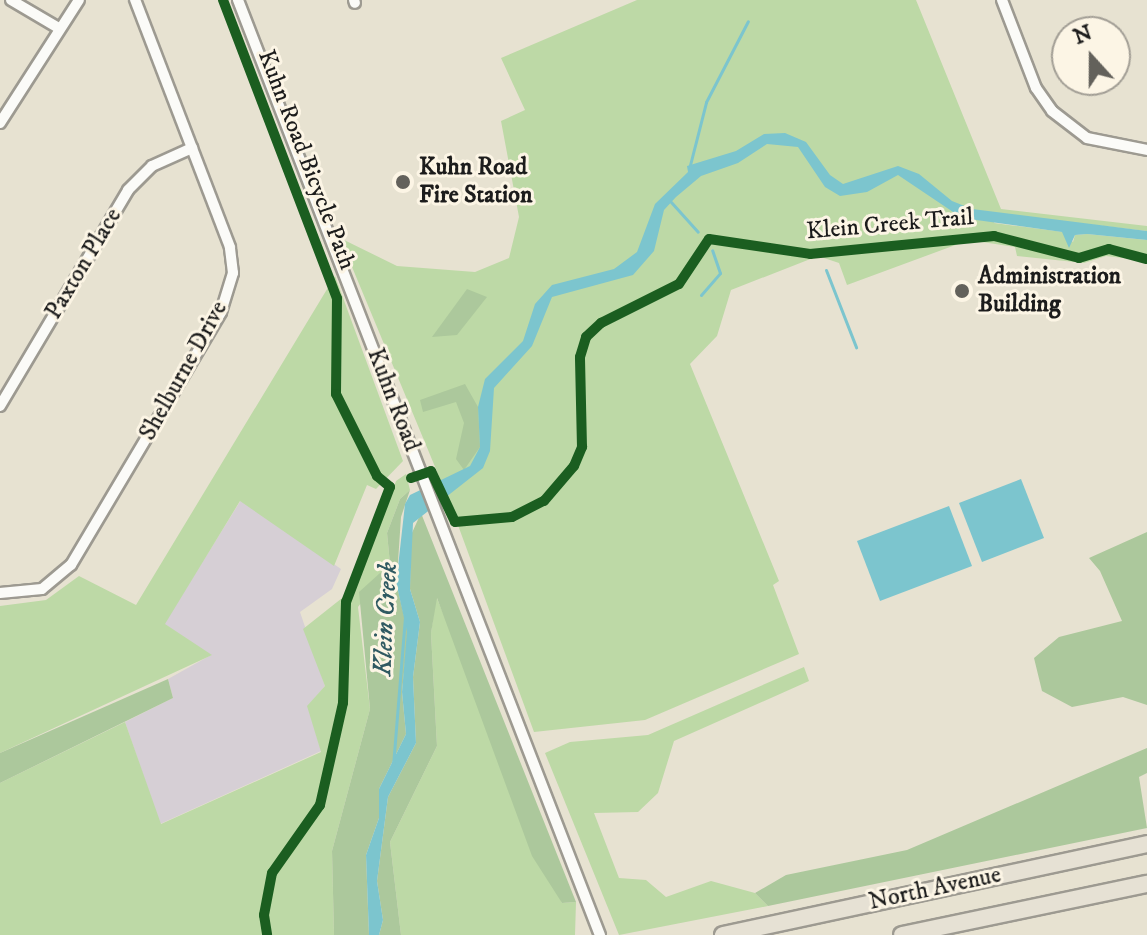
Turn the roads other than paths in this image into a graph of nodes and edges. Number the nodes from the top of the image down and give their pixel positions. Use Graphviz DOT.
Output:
graph roads {
  1 [pos="11,0"];
  2 [pos="79,0"];
  3 [pos="135,0"];
  4 [pos="238,0"];
  5 [pos="1002,0"];
  6 [pos="57,27"];
  7 [pos="0,123"];
  8 [pos="192,148"];
  9 [pos="1147,150"];
  10 [pos="0,406"];
  11 [pos="0,593"];
  12 [pos="1147,845"];
  13 [pos="1147,884"];
  14 [pos="600,935"];
  15 [pos="723,935"];
  16 [pos="902,935"];
  1 -- 6 [label="street"];
  2 -- 6 [label="street"];
  3 -- 8 [label="street, Shelburne Drive"];
  4 -- 14 [label="street, Kuhn Road"];
  5 -- 9 [label="street"];
  6 -- 7 [label="street"];
  8 -- 10 [label="street, Paxton Place"];
  8 -- 11 [label="street, Shelburne Drive"];
  12 -- 15 [label="main road, North Avenue"];
  13 -- 16 [label="main road, North Avenue"];
}
